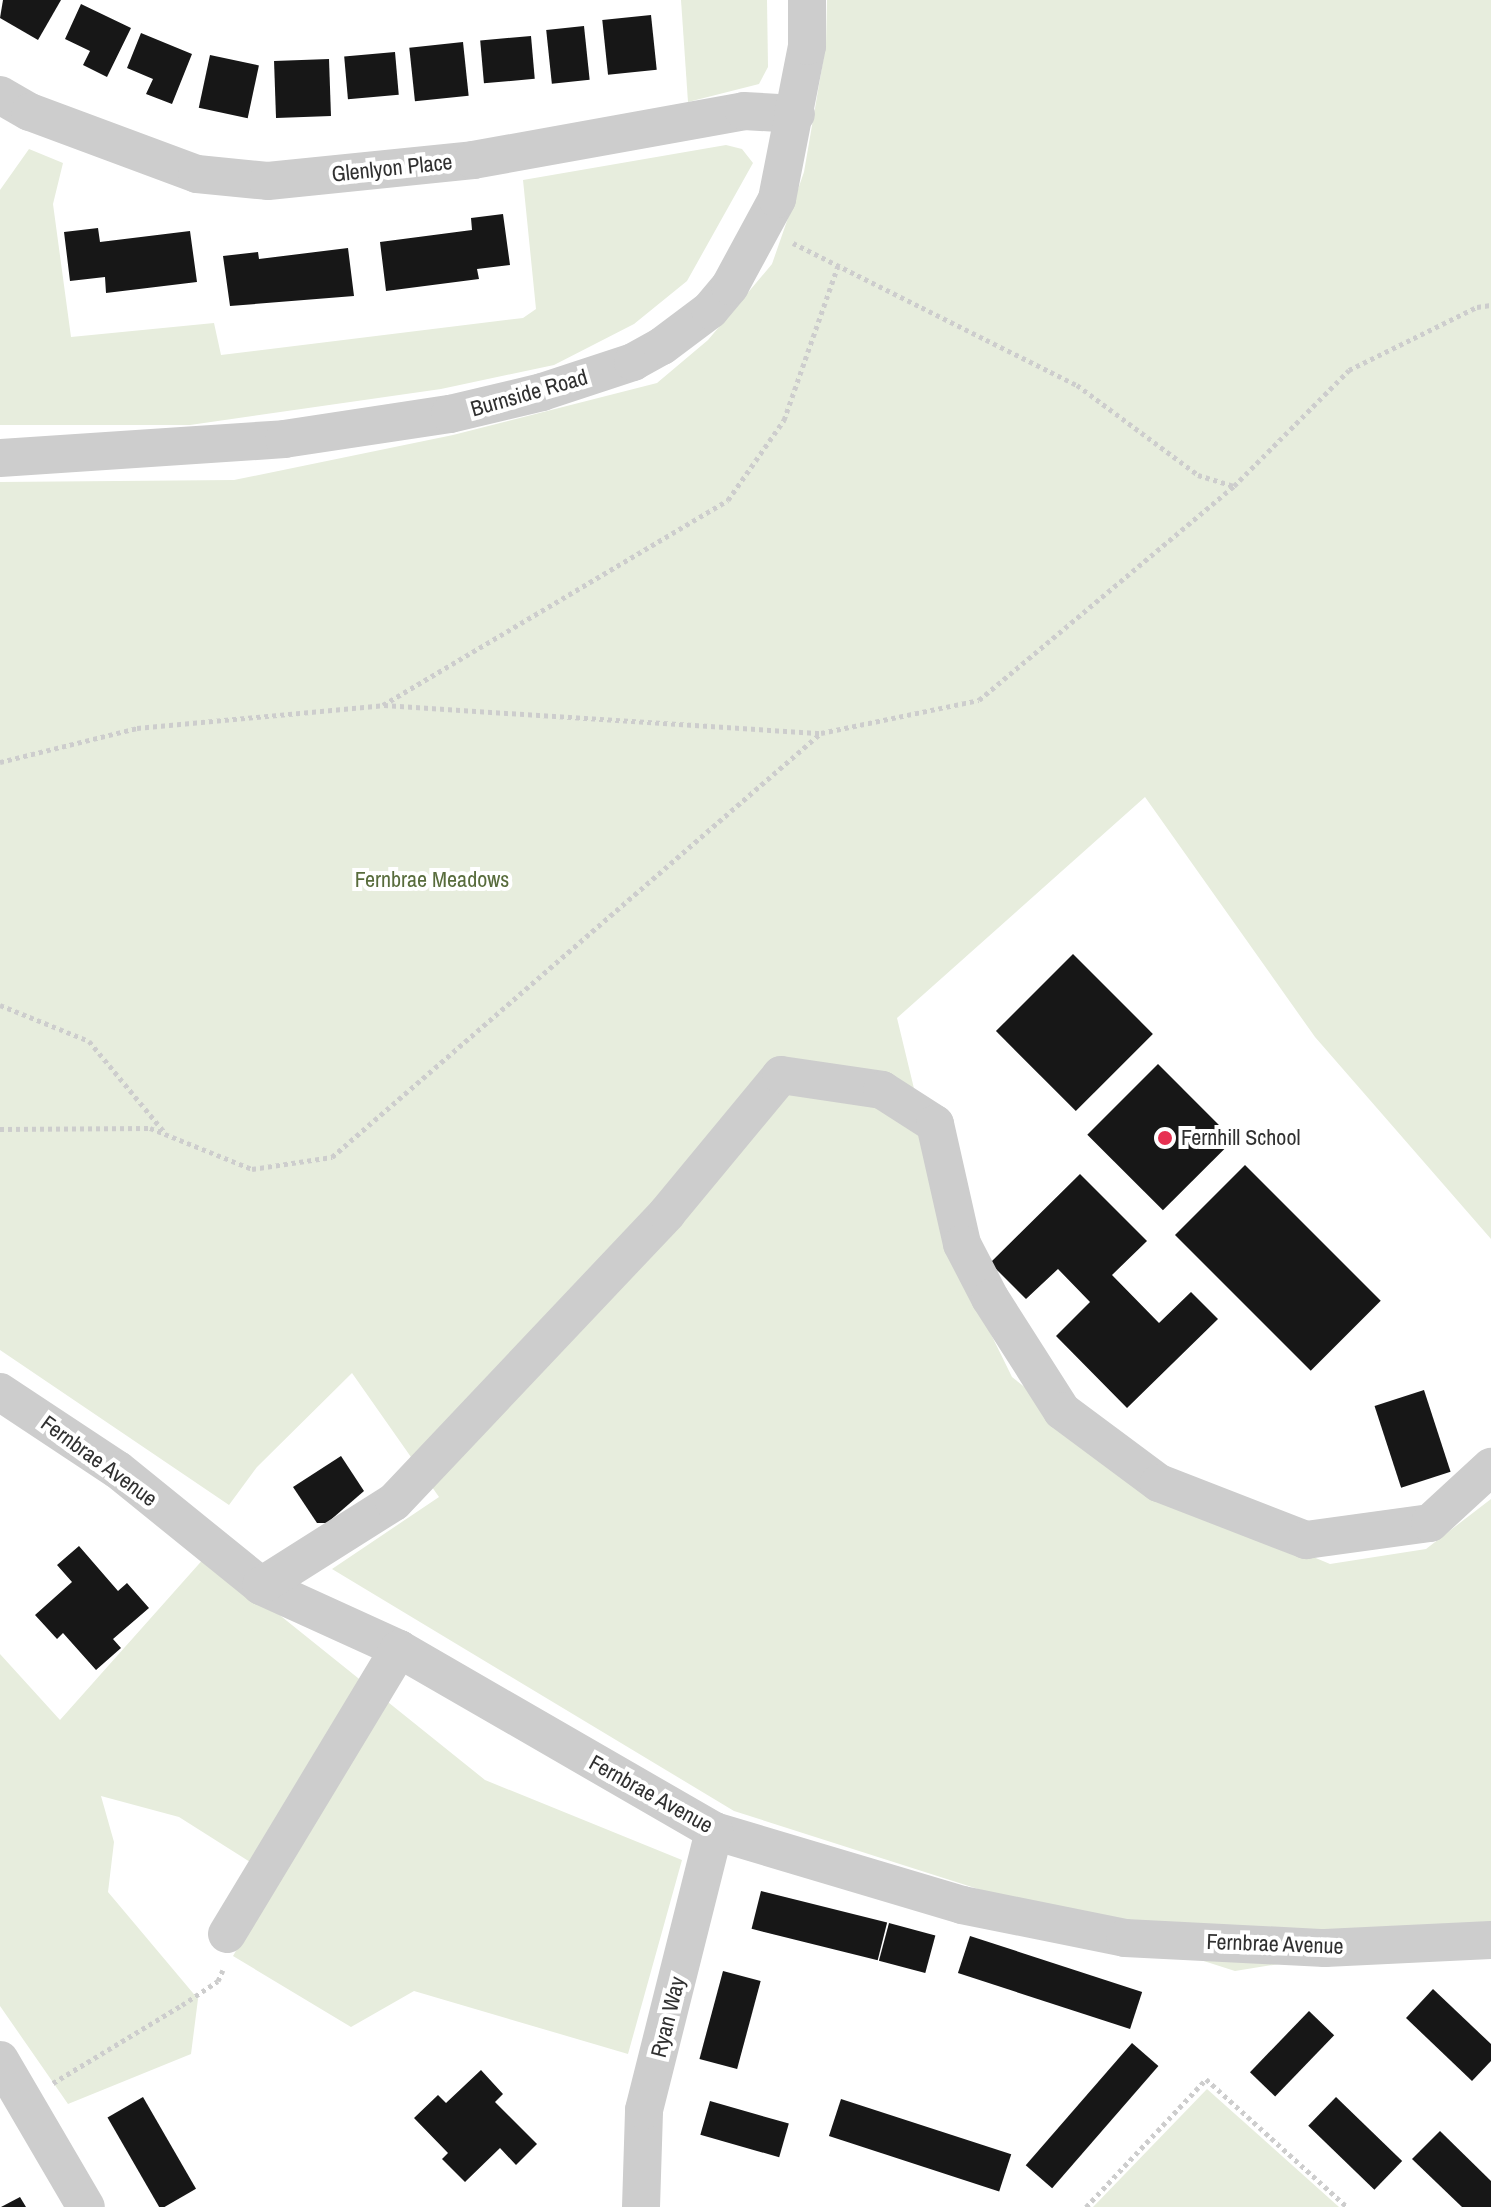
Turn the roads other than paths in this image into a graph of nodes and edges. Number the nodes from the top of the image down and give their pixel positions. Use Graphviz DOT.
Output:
graph roads {
  1 [pos="807,0"];
  2 [pos="0,95"];
  3 [pos="796,114"];
  4 [pos="0,458"];
  5 [pos="0,1392"];
  6 [pos="1491,1467"];
  7 [pos="261,1586"];
  8 [pos="399,1649"];
  9 [pos="714,1831"];
  10 [pos="227,1934"];
  11 [pos="1491,1940"];
  12 [pos="0,2060"];
  13 [pos="86,2207"];
  14 [pos="641,2207"];
  1 -- 3 [label="street, Burnside Road"];
  2 -- 3 [label="street, Glenlyon Place"];
  3 -- 4 [label="street, Burnside Road"];
  5 -- 7 [label="street, Fernbrae Avenue"];
  6 -- 7 [label="street"];
  7 -- 8 [label="street, Fernbrae Avenue"];
  8 -- 9 [label="street, Fernbrae Avenue"];
  8 -- 10 [label="street"];
  9 -- 11 [label="street, Fernbrae Avenue"];
  9 -- 14 [label="street, Ryan Way"];
  12 -- 13 [label="street"];
}
